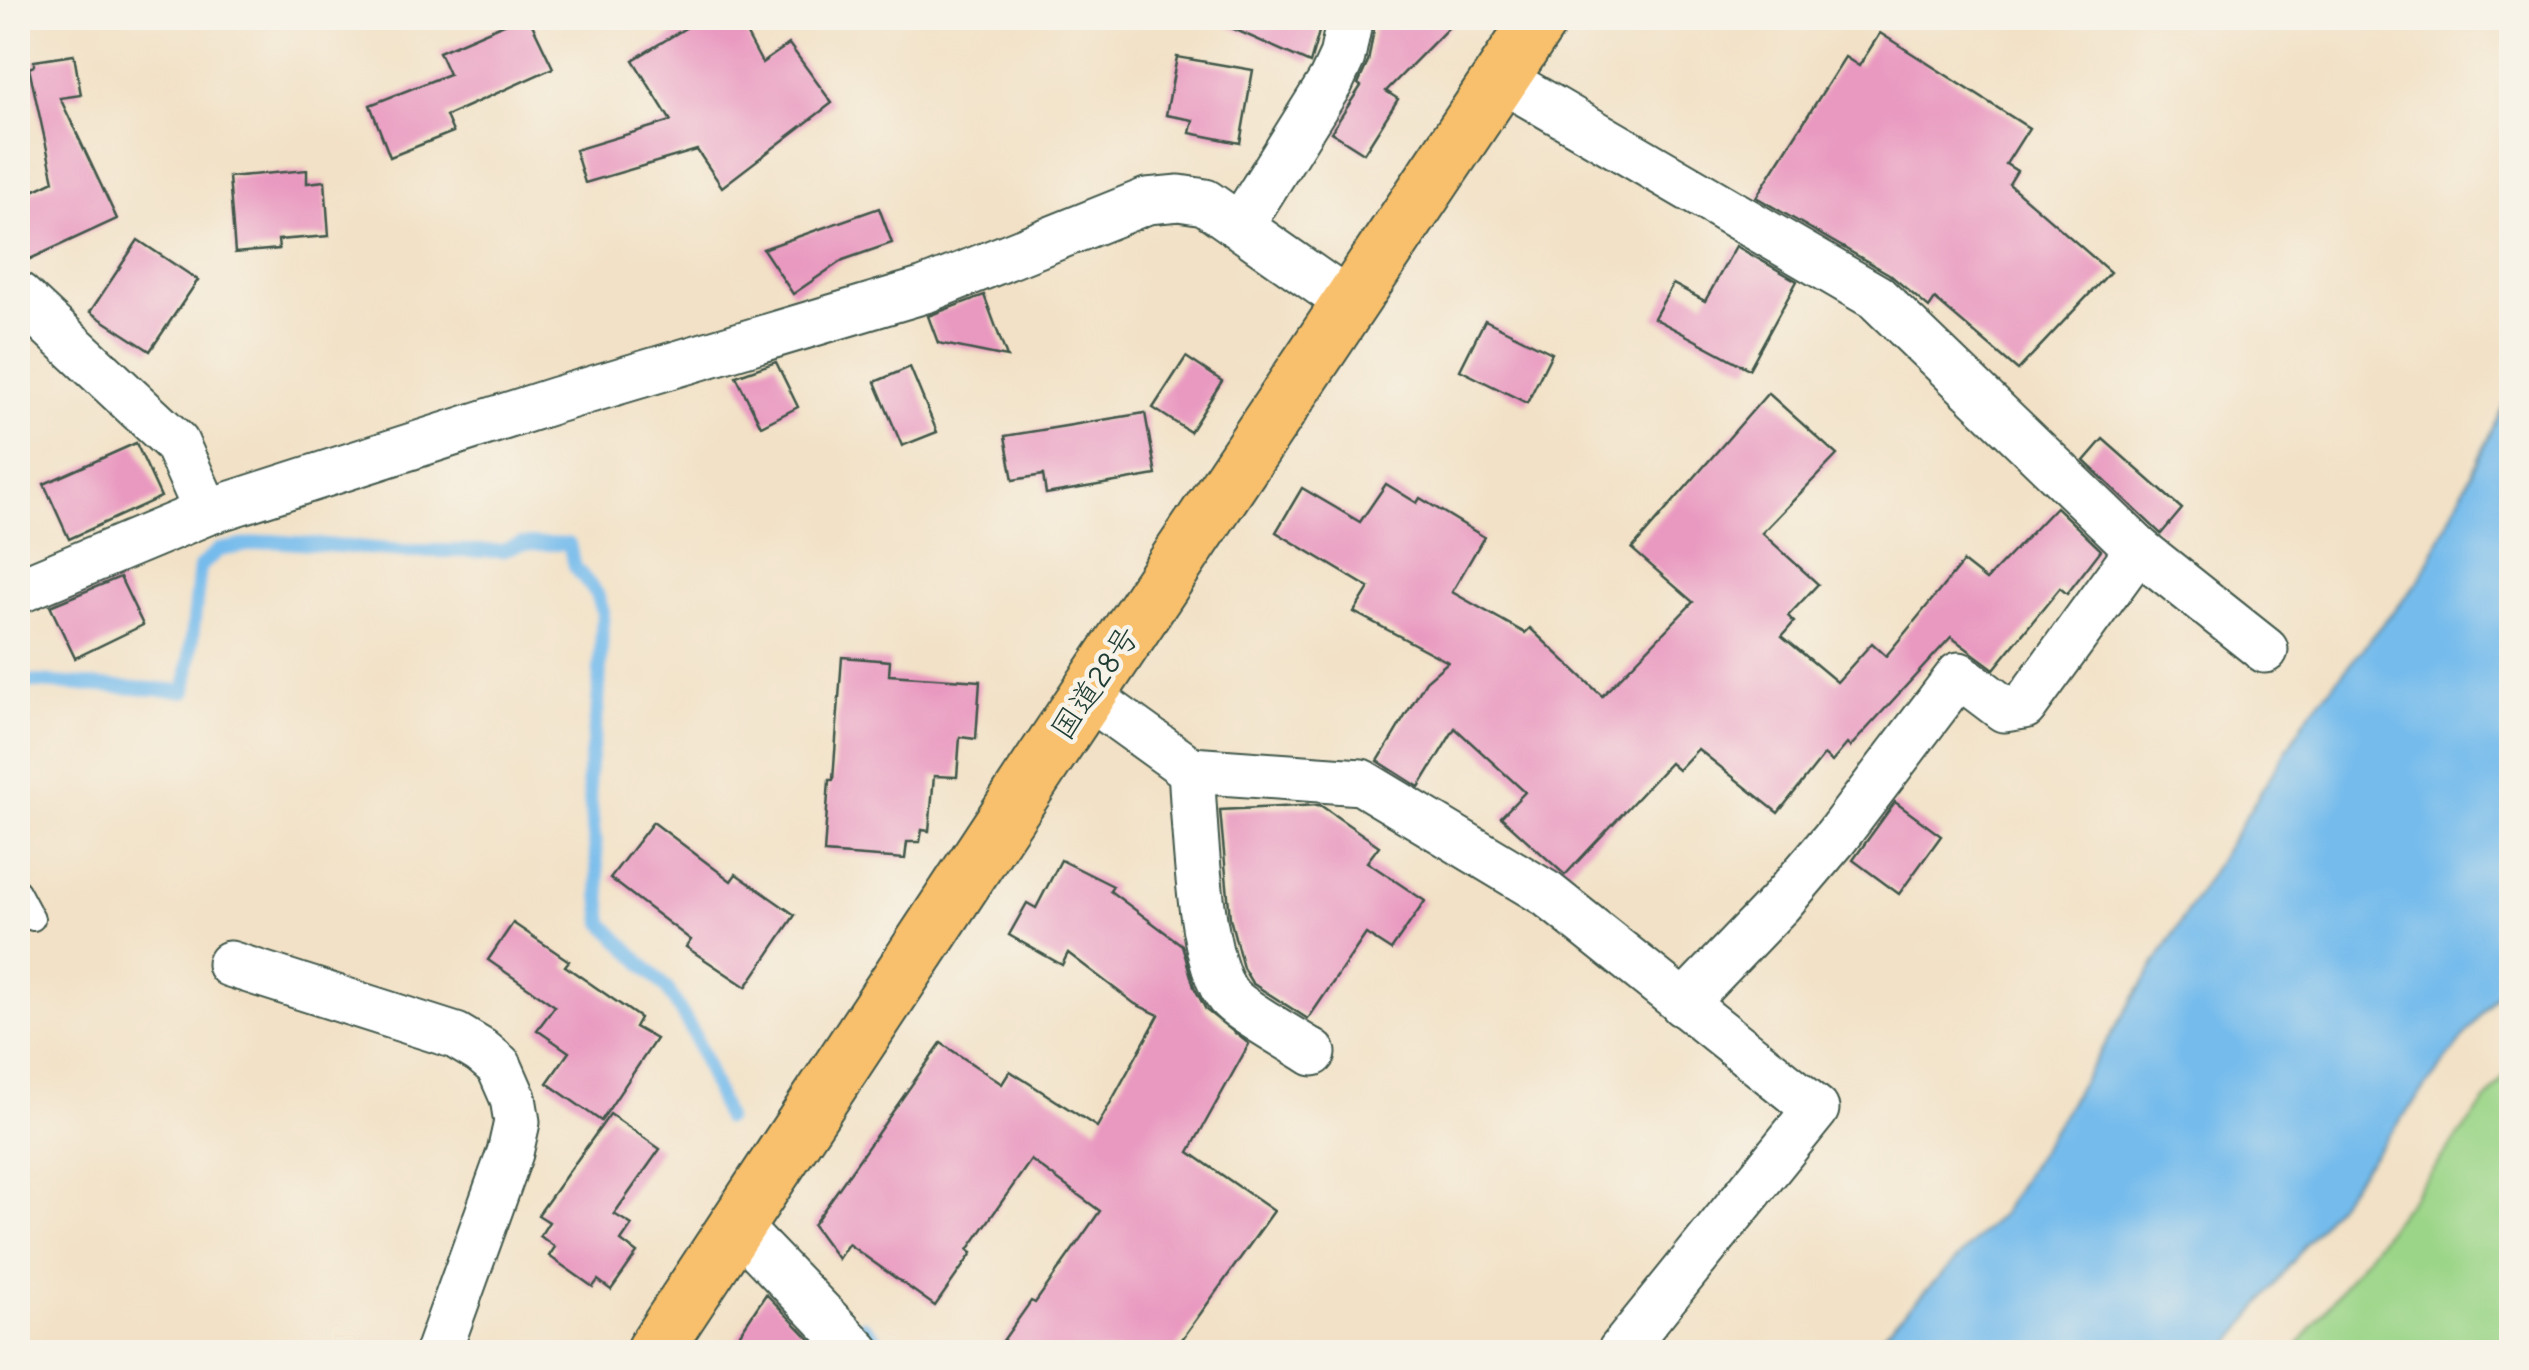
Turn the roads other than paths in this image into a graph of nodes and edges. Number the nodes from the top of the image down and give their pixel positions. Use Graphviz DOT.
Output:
graph roads {
  1 [pos="1350,18"];
  2 [pos="1541,18"];
  3 [pos="1500,78"];
  4 [pos="1240,226"];
  5 [pos="18,296"];
  6 [pos="1349,303"];
  7 [pos="207,512"];
  8 [pos="2138,549"];
  9 [pos="18,591"];
  10 [pos="2265,650"];
  11 [pos="1088,695"];
  12 [pos="1191,770"];
  13 [pos="18,891"];
  14 [pos="33,919"];
  15 [pos="230,964"];
  16 [pos="1683,1004"];
  17 [pos="1313,1053"];
  18 [pos="737,1226"];
  19 [pos="438,1352"];
  20 [pos="654,1352"];
  21 [pos="858,1352"];
  22 [pos="1620,1352"];
  1 -- 4 [label="street"];
  2 -- 3 [label="highway, 国道28号"];
  3 -- 6 [label="highway, 国道28号"];
  3 -- 8 [label="street"];
  4 -- 6 [label="street"];
  4 -- 7 [label="street"];
  5 -- 7 [label="street"];
  6 -- 11 [label="highway, 国道28号"];
  7 -- 9 [label="street"];
  8 -- 10 [label="street"];
  8 -- 16 [label="street"];
  11 -- 12 [label="street"];
  11 -- 18 [label="highway, 国道28号"];
  12 -- 16 [label="street"];
  12 -- 17 [label="street"];
  13 -- 14 [label="lane"];
  15 -- 19 [label="street"];
  16 -- 22 [label="street"];
  18 -- 20 [label="highway, 国道28号"];
  18 -- 21 [label="street"];
}
